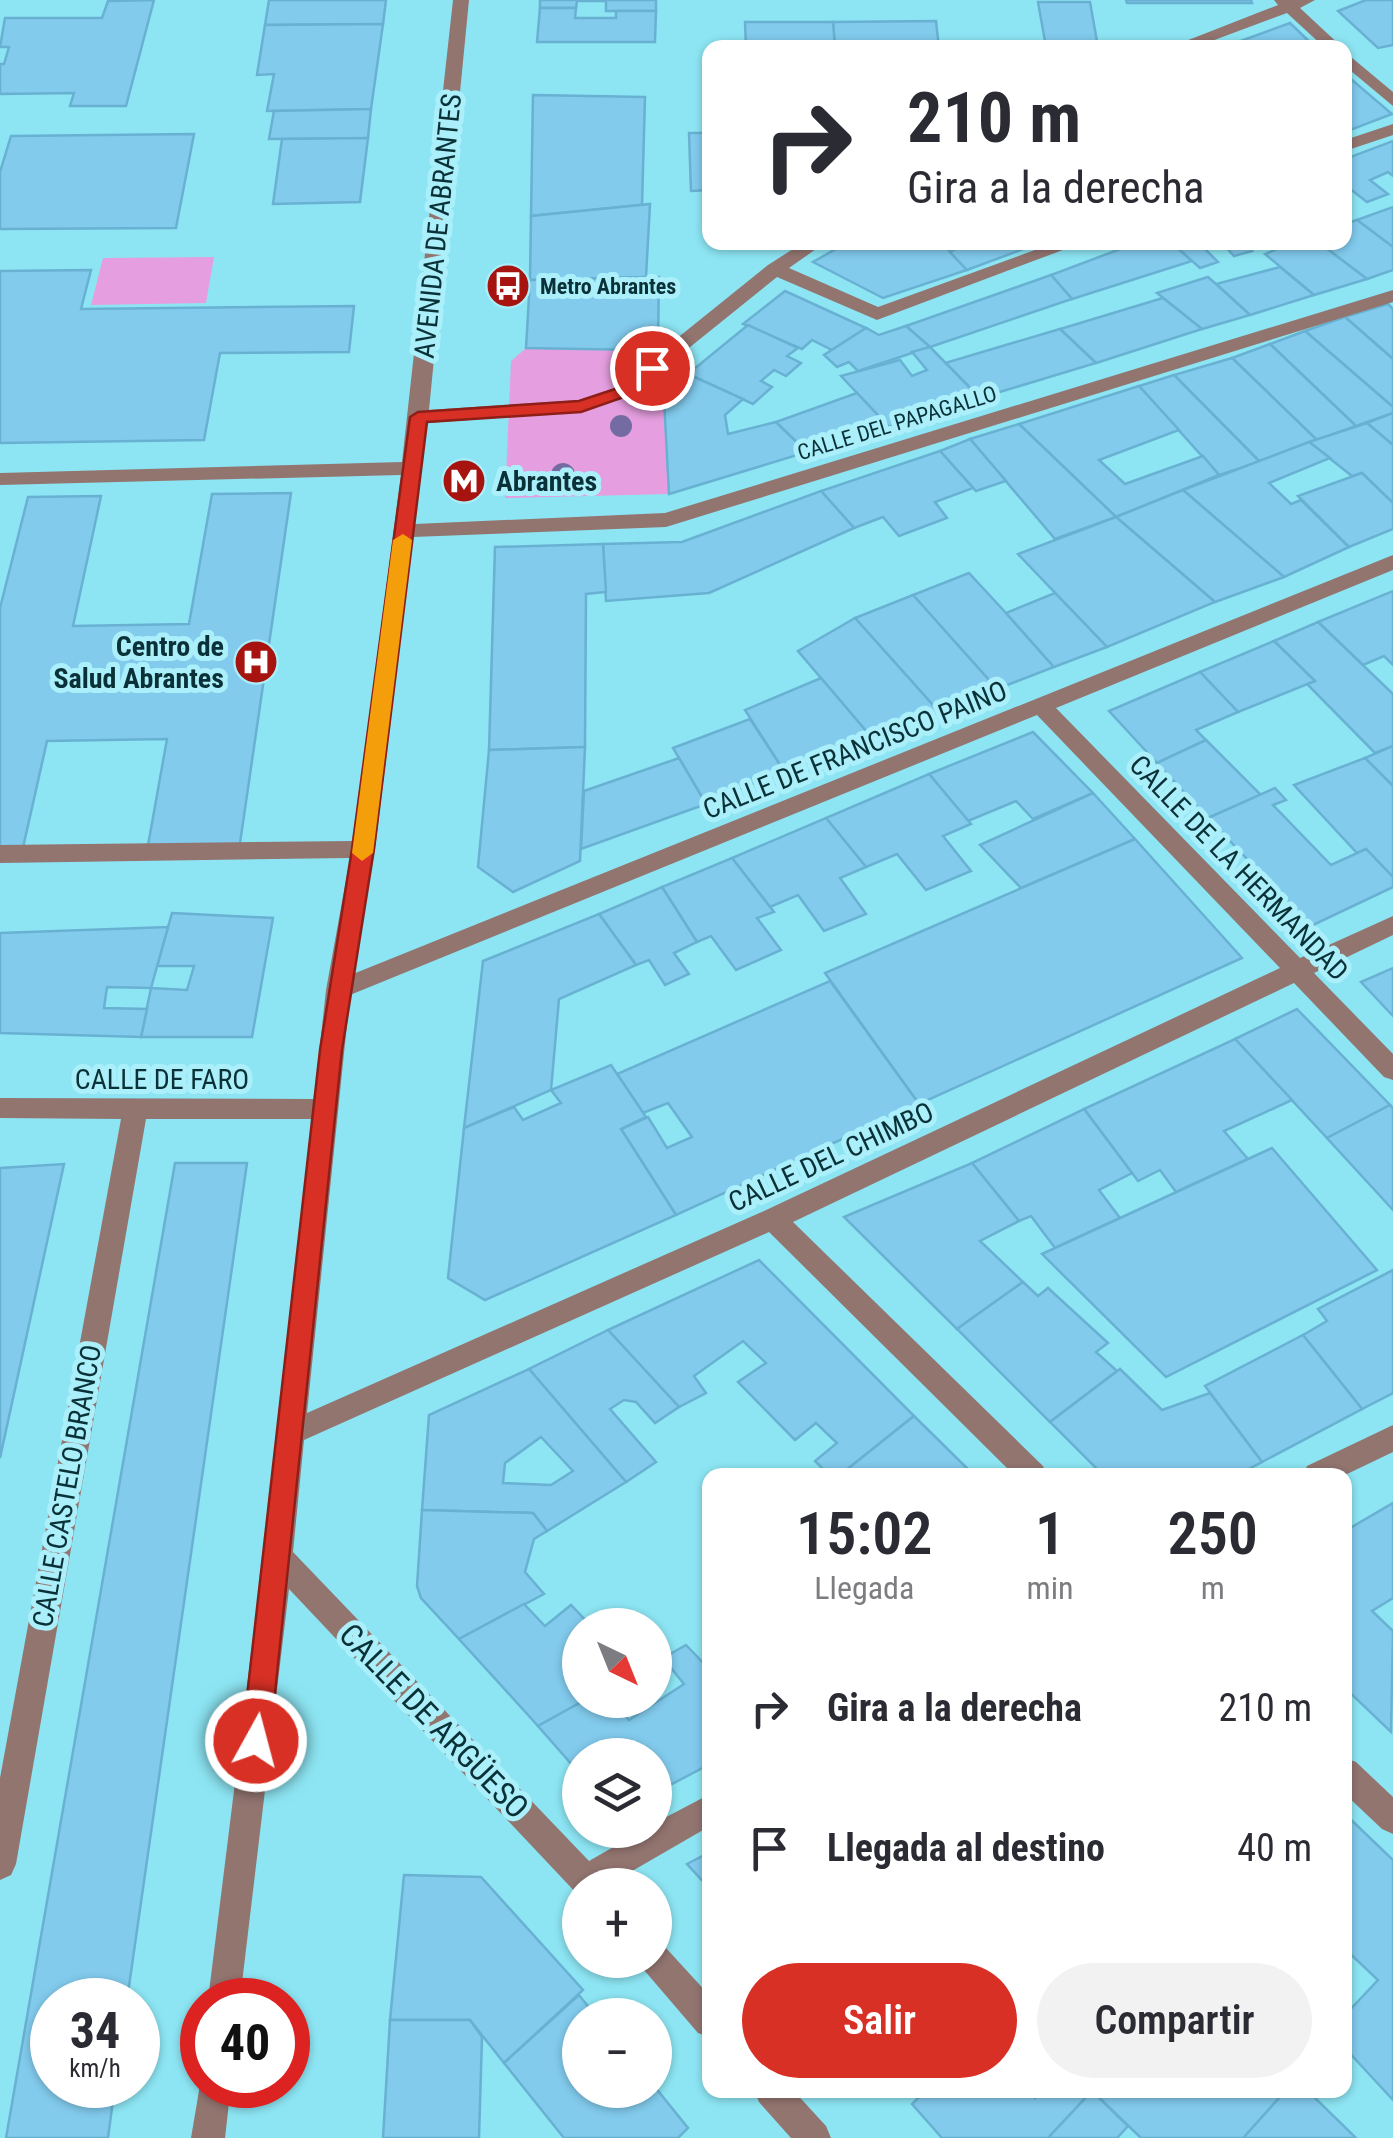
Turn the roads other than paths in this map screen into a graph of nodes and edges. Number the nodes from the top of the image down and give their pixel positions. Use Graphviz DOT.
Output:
graph roads {
  1 [pos="460,0"];
  2 [pos="1293,2"];
  3 [pos="1196,40"];
  4 [pos="1328,40"];
  5 [pos="1352,63"];
  6 [pos="1393,101"];
  7 [pos="1393,128"];
  8 [pos="1352,143"];
  9 [pos="805,250"];
  10 [pos="1053,250"];
  11 [pos="775,269"];
  12 [pos="1393,296"];
  13 [pos="418,417"];
  14 [pos="412,468"];
  15 [pos="0,478"];
  16 [pos="404,531"];
  17 [pos="1393,562"];
  18 [pos="1042,707"];
  19 [pos="363,849"];
  20 [pos="0,854"];
  21 [pos="1393,925"];
  22 [pos="1296,970"];
  23 [pos="338,990"];
  24 [pos="1393,1070"];
  25 [pos="0,1108"];
  26 [pos="134,1108"];
  27 [pos="324,1109"];
  28 [pos="773,1218"];
  29 [pos="291,1433"];
  30 [pos="1393,1438"];
  31 [pos="1025,1468"];
  32 [pos="1332,1468"];
  33 [pos="278,1556"];
  34 [pos="1352,1780"];
  35 [pos="702,1814"];
  36 [pos="1393,1818"];
  37 [pos="0,1864"];
  38 [pos="574,1868"];
  39 [pos="613,1868"];
  40 [pos="227,1978"];
  41 [pos="672,1978"];
  42 [pos="702,2012"];
  43 [pos="778,2098"];
  44 [pos="211,2108"];
  45 [pos="208,2138"];
  46 [pos="814,2138"];
  1 -- 13 [label="street, AVENIDA DE ABRANTES"];
  2 -- 3 [label="street"];
  2 -- 4 [label="street"];
  5 -- 6 [label="street"];
  7 -- 8 [label="street"];
  9 -- 11 [label="street"];
  10 -- 11 [label="street"];
  11 -- 13 [label="street"];
  12 -- 16 [label="street, CALLE DEL PAPAGALLO"];
  13 -- 14 [label="street, AVENIDA DE ABRANTES"];
  14 -- 15 [label="street"];
  14 -- 16 [label="street, AVENIDA DE ABRANTES"];
  16 -- 19 [label="street, AVENIDA DE ABRANTES"];
  17 -- 18 [label="street, CALLE DE FRANCISCO PAINO"];
  18 -- 22 [label="street, CALLE DE LA HERMANDAD"];
  18 -- 23 [label="street, CALLE DE FRANCISCO PAINO"];
  19 -- 20 [label="street"];
  19 -- 23 [label="street, AVENIDA DE ABRANTES"];
  21 -- 22 [label="street, CALLE DEL CHIMBO"];
  22 -- 24 [label="street, CALLE DE LA HERMANDAD"];
  22 -- 28 [label="street, CALLE DEL CHIMBO"];
  23 -- 27 [label="street, AVENIDA DE ABRANTES"];
  25 -- 26 [label="street, CALLE DE FARO"];
  26 -- 27 [label="street, CALLE DE FARO"];
  26 -- 37 [label="street, CALLE CASTELO BRANCO"];
  27 -- 29 [label="street, AVENIDA DE ABRANTES"];
  28 -- 29 [label="street, CALLE DEL CHIMBO"];
  28 -- 31 [label="street"];
  29 -- 33 [label="street, AVENIDA DE ABRANTES"];
  30 -- 32 [label="street"];
  33 -- 38 [label="street, CALLE DE ARGÜESO"];
  33 -- 40 [label="street, AVENIDA DE ABRANTES"];
  34 -- 36 [label="street"];
  35 -- 39 [label="street"];
  41 -- 42 [label="street"];
  43 -- 46 [label="street"];
  44 -- 45 [label="street"];
}
